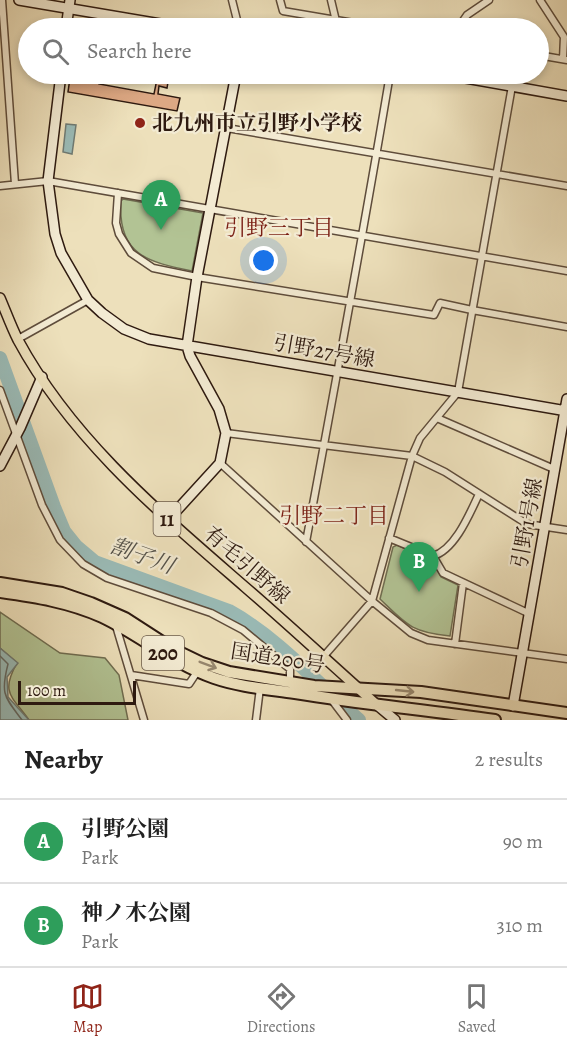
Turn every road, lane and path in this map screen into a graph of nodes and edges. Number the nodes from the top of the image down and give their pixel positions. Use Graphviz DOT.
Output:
graph roads {
  1 [pos="2,0"];
  2 [pos="19,0"];
  3 [pos="232,0"];
  4 [pos="280,0"];
  5 [pos="331,0"];
  6 [pos="489,0"];
  7 [pos="540,0"];
  8 [pos="69,4"];
  9 [pos="136,18"];
  10 [pos="237,18"];
  11 [pos="322,18"];
  12 [pos="335,18"];
  13 [pos="465,18"];
  14 [pos="549,57"];
  15 [pos="565,60"];
  16 [pos="60,84"];
  17 [pos="234,84"];
  18 [pos="388,84"];
  19 [pos="501,84"];
  20 [pos="512,86"];
  21 [pos="567,96"];
  22 [pos="227,128"];
  23 [pos="376,154"];
  24 [pos="496,174"];
  25 [pos="48,181"];
  26 [pos="15,184"];
  27 [pos="0,186"];
  28 [pos="567,186"];
  29 [pos="118,193"];
  30 [pos="210,209"];
  31 [pos="363,236"];
  32 [pos="482,256"];
  33 [pos="567,271"];
  34 [pos="197,277"];
  35 [pos="0,298"];
  36 [pos="88,300"];
  37 [pos="349,301"];
  38 [pos="472,310"];
  39 [pos="567,327"];
  40 [pos="18,339"];
  41 [pos="187,346"];
  42 [pos="337,371"];
  43 [pos="42,377"];
  44 [pos="0,390"];
  45 [pos="458,392"];
  46 [pos="567,399"];
  47 [pos="3,407"];
  48 [pos="566,410"];
  49 [pos="437,418"];
  50 [pos="18,431"];
  51 [pos="226,433"];
  52 [pos="324,445"];
  53 [pos="3,456"];
  54 [pos="412,456"];
  55 [pos="219,463"];
  56 [pos="0,466"];
  57 [pos="554,469"];
  58 [pos="479,494"];
  59 [pos="168,520"];
  60 [pos="544,526"];
  61 [pos="567,530"];
  62 [pos="389,538"];
  63 [pos="306,542"];
  64 [pos="433,556"];
  65 [pos="0,583"];
  66 [pos="463,583"];
  67 [pos="0,592"];
  68 [pos="372,601"];
  69 [pos="530,614"];
  70 [pos="116,624"];
  71 [pos="455,644"];
  72 [pos="523,653"];
  73 [pos="324,656"];
  74 [pos="567,659"];
  75 [pos="197,672"];
  76 [pos="130,675"];
  77 [pos="290,683"];
  78 [pos="260,688"];
  79 [pos="359,688"];
  80 [pos="331,699"];
  81 [pos="377,705"];
  82 [pos="513,706"];
  83 [pos="567,714"];
  84 [pos="144,720"];
  85 [pos="256,720"];
  86 [pos="347,720"];
  87 [pos="395,720"];
  88 [pos="495,720"];
  1 -- 26 [label="street"];
  2 -- 8 [label="street"];
  3 -- 10 [label="street"];
  4 -- 11 [label="street"];
  5 -- 12 [label="street"];
  6 -- 13 [label="street"];
  7 -- 15 [label="street"];
  8 -- 9 [label="street"];
  14 -- 15 [label="street"];
  16 -- 25 [label="street, 引野27号線"];
  17 -- 22 [label="street"];
  18 -- 23 [label="street"];
  19 -- 20 [label="street"];
  20 -- 21 [label="street"];
  20 -- 24 [label="street"];
  22 -- 23 [label="street"];
  22 -- 30 [label="street"];
  23 -- 24 [label="street"];
  23 -- 31 [label="street"];
  24 -- 28 [label="street"];
  24 -- 32 [label="street"];
  25 -- 26 [label="street"];
  25 -- 29 [label="street"];
  25 -- 36 [label="street, 引野27号線"];
  26 -- 27 [label="street"];
  29 -- 30 [label="street"];
  29 -- 34 [label="street"];
  30 -- 31 [label="street"];
  30 -- 34 [label="street"];
  31 -- 32 [label="street"];
  31 -- 37 [label="street"];
  32 -- 33 [label="street"];
  32 -- 38 [label="street"];
  34 -- 37 [label="street"];
  34 -- 41 [label="street"];
  35 -- 40 [label="main road, 有毛引野線 / 11"];
  36 -- 40 [label="street"];
  36 -- 41 [label="street, 引野27号線"];
  37 -- 38 [label="street"];
  37 -- 42 [label="street"];
  38 -- 39 [label="street"];
  38 -- 45 [label="street"];
  40 -- 43 [label="main road, 有毛引野線 / 11"];
  41 -- 42 [label="street, 引野27号線"];
  41 -- 51 [label="street"];
  42 -- 45 [label="street, 引野27号線"];
  42 -- 52 [label="street"];
  43 -- 50 [label="street"];
  43 -- 59 [label="main road, 有毛引野線 / 11"];
  44 -- 47 [label="street"];
  45 -- 48 [label="street, 引野27号線"];
  45 -- 49 [label="street"];
  46 -- 48 [label="street, 引野1号線"];
  47 -- 50 [label="street"];
  48 -- 57 [label="street, 引野1号線"];
  49 -- 54 [label="street"];
  49 -- 57 [label="street"];
  50 -- 53 [label="street"];
  50 -- 77 [label="street"];
  51 -- 52 [label="street"];
  51 -- 55 [label="street"];
  52 -- 54 [label="street"];
  52 -- 63 [label="street"];
  53 -- 56 [label="street"];
  54 -- 58 [label="street"];
  54 -- 62 [label="street"];
  55 -- 59 [label="street"];
  55 -- 63 [label="street"];
  57 -- 60 [label="street, 引野1号線"];
  58 -- 60 [label="street"];
  58 -- 64 [label="street"];
  59 -- 73 [label="main road, 有毛引野線 / 11"];
  60 -- 61 [label="street"];
  60 -- 69 [label="street, 引野1号線"];
  62 -- 64 [label="street"];
  62 -- 68 [label="street"];
  63 -- 68 [label="street"];
  64 -- 66 [label="street"];
  65 -- 77 [label="highway, 国道200号 / 200, one-way"];
  66 -- 69 [label="street"];
  66 -- 71 [label="street"];
  67 -- 70 [label="highway, 国道200号 / 200"];
  68 -- 71 [label="street"];
  68 -- 73 [label="street"];
  69 -- 72 [label="street, 引野1号線"];
  70 -- 75 [label="highway, 国道200号 / 200"];
  70 -- 76 [label="street"];
  71 -- 72 [label="street"];
  72 -- 74 [label="street"];
  72 -- 82 [label="street, 引野1号線"];
  73 -- 79 [label="main road, 有毛引野線 / 11"];
  75 -- 76 [label="street"];
  75 -- 78 [label="highway, 国道200号 / 200"];
  76 -- 84 [label="street"];
  77 -- 79 [label="highway, 国道200号 / 200"];
  78 -- 80 [label="highway, 国道200号 / 200"];
  78 -- 85 [label="street"];
  79 -- 81 [label="main road, 有毛引野線 / 11"];
  79 -- 82 [label="highway, 国道200号 / 200, one-way"];
  80 -- 81 [label="highway, 国道200号 / 200"];
  80 -- 86 [label="street"];
  81 -- 87 [label="street"];
  81 -- 88 [label="highway, 国道200号 / 200"];
  82 -- 83 [label="highway, 200"];
}
